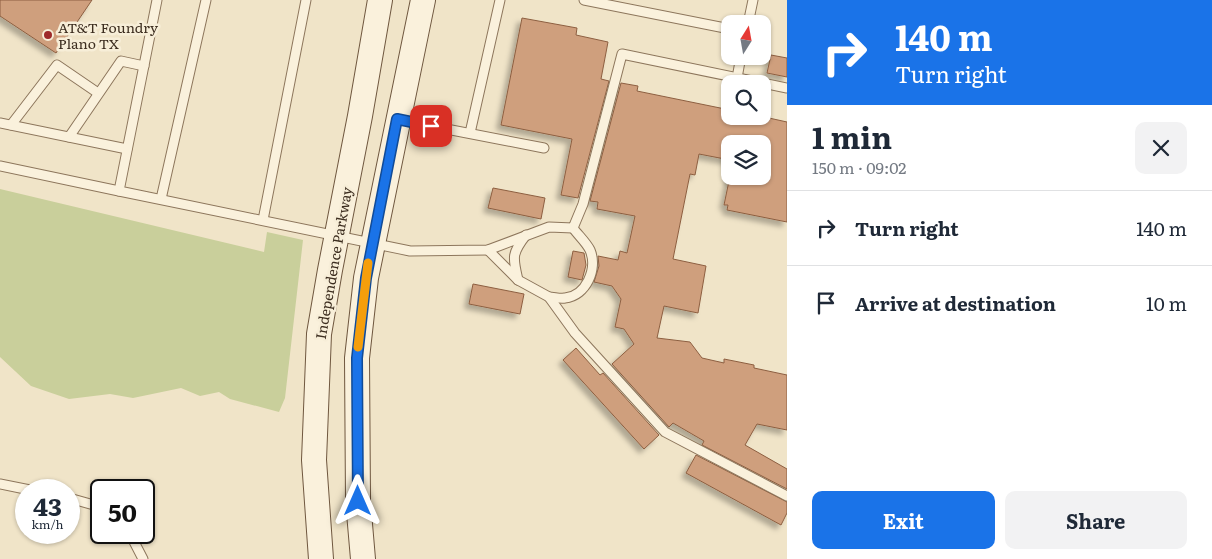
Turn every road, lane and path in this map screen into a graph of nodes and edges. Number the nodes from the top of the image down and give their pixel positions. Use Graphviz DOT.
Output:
graph roads {
  1 [pos="157,0"];
  2 [pos="206,0"];
  3 [pos="306,0"];
  4 [pos="380,0"];
  5 [pos="423,0"];
  6 [pos="500,0"];
  7 [pos="584,0"];
  8 [pos="753,0"];
  9 [pos="750,15"];
  10 [pos="721,27"];
  11 [pos="144,66"];
  12 [pos="723,75"];
  13 [pos="771,85"];
  14 [pos="787,88"];
  15 [pos="98,93"];
  16 [pos="397,119"];
  17 [pos="0,123"];
  18 [pos="12,125"];
  19 [pos="470,133"];
  20 [pos="69,137"];
  21 [pos="128,148"];
  22 [pos="544,148"];
  23 [pos="0,166"];
  24 [pos="119,191"];
  25 [pos="162,199"];
  26 [pos="263,220"];
  27 [pos="573,228"];
  28 [pos="337,235"];
  29 [pos="526,235"];
  30 [pos="373,243"];
  31 [pos="488,250"];
  32 [pos="518,280"];
  33 [pos="549,297"];
  34 [pos="0,484"];
  35 [pos="15,487"];
  36 [pos="787,496"];
  37 [pos="135,544"];
  38 [pos="143,559"];
  39 [pos="321,559"];
  40 [pos="363,559"];
  1 -- 11 [label="lane"];
  2 -- 25 [label="lane"];
  3 -- 26 [label="lane"];
  4 -- 28 [label="main road, Independence Parkway"];
  5 -- 16 [label="main road"];
  6 -- 19 [label="lane"];
  7 -- 10 [label="lane"];
  8 -- 9 [label="lane"];
  11 -- 15 [label="lane"];
  11 -- 21 [label="lane"];
  12 -- 27 [label="lane"];
  13 -- 14 [label="lane"];
  15 -- 18 [label="lane"];
  15 -- 20 [label="lane"];
  16 -- 19 [label="lane"];
  16 -- 30 [label="main road"];
  17 -- 18 [label="lane"];
  18 -- 20 [label="lane"];
  19 -- 22 [label="lane"];
  20 -- 21 [label="lane"];
  21 -- 24 [label="lane"];
  23 -- 24 [label="lane"];
  24 -- 25 [label="lane"];
  25 -- 26 [label="lane"];
  26 -- 28 [label="lane"];
  27 -- 29 [label="lane"];
  27 -- 33 [label="lane"];
  28 -- 30 [label="lane"];
  28 -- 39 [label="main road, Independence Parkway"];
  29 -- 31 [label="lane"];
  29 -- 32 [label="lane"];
  30 -- 31 [label="lane"];
  30 -- 40 [label="main road"];
  31 -- 32 [label="lane"];
  32 -- 33 [label="lane"];
  33 -- 36 [label="lane"];
  34 -- 35 [label="lane"];
  37 -- 38 [label="lane"];
}
